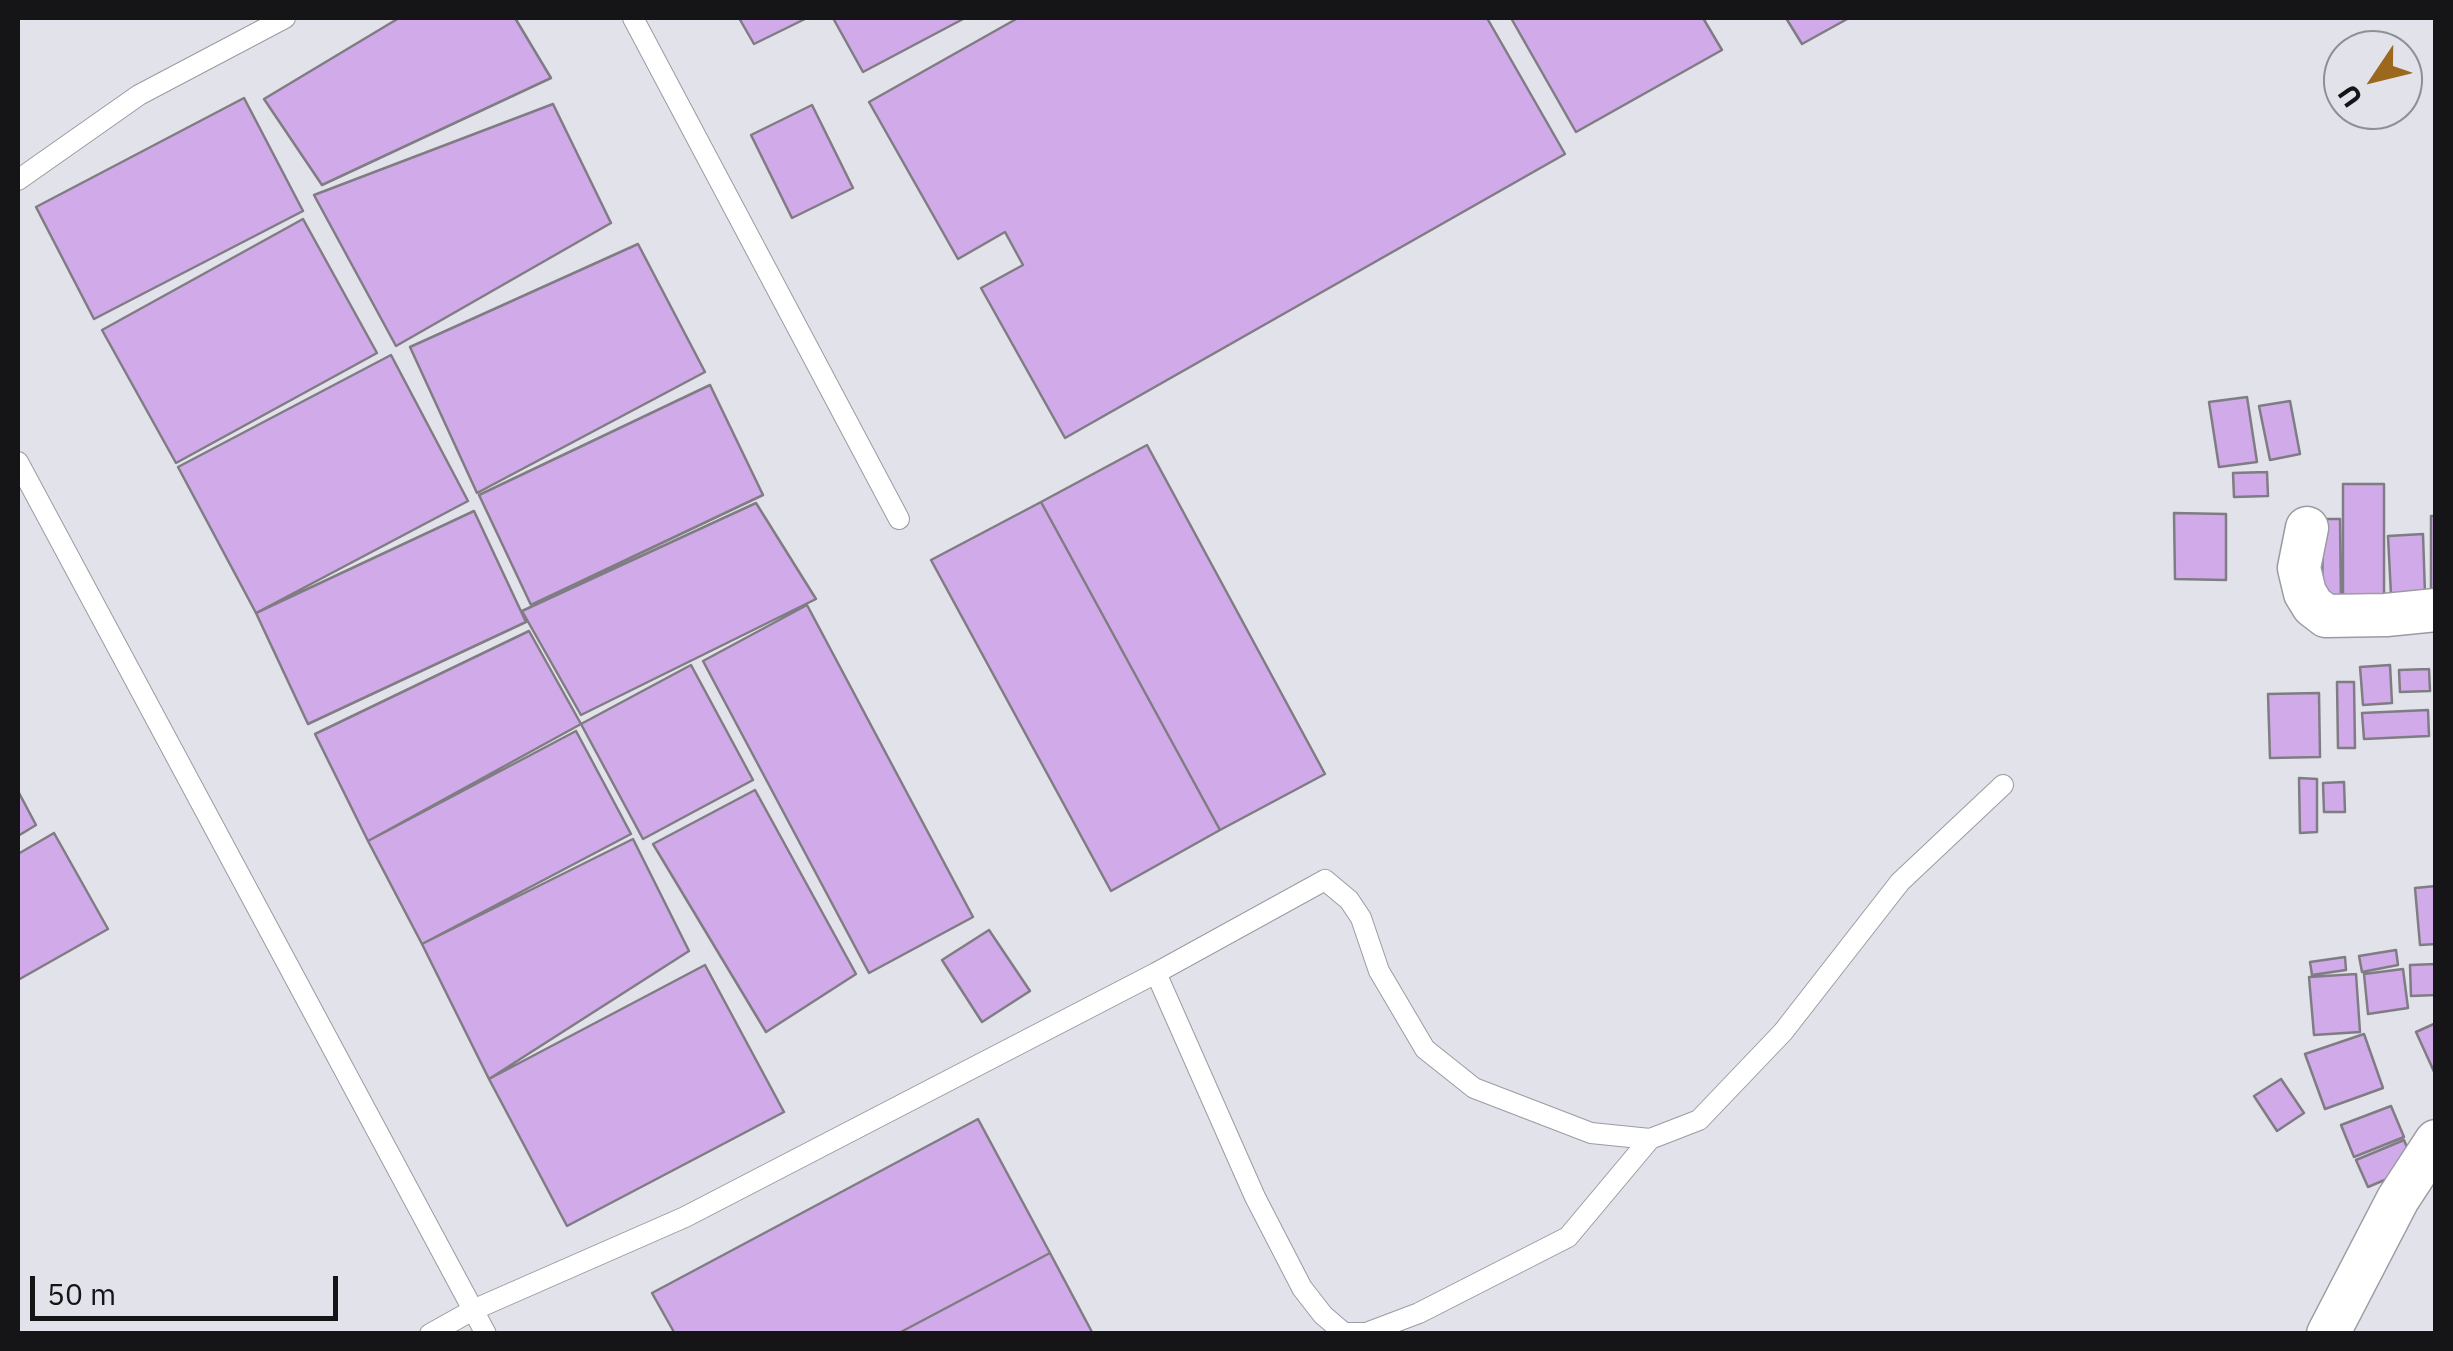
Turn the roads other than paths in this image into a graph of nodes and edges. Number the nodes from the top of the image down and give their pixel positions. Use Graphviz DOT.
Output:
graph roads {
  1 [pos="284,18"];
  2 [pos="634,18"];
  3 [pos="18,180"];
  4 [pos="18,462"];
  5 [pos="900,518"];
  6 [pos="2307,528"];
  7 [pos="2436,610"];
  8 [pos="2003,785"];
  9 [pos="1156,973"];
  10 [pos="1650,1139"];
  11 [pos="2436,1140"];
  12 [pos="473,1310"];
  13 [pos="430,1334"];
  14 [pos="486,1334"];
  15 [pos="2328,1334"];
  1 -- 3 [label="lane"];
  2 -- 5 [label="lane"];
  4 -- 12 [label="lane"];
  6 -- 7 [label="street"];
  8 -- 10 [label="lane"];
  9 -- 10 [label="lane"];
  9 -- 10 [label="lane"];
  9 -- 12 [label="lane"];
  11 -- 15 [label="street"];
  12 -- 13 [label="lane"];
  12 -- 14 [label="lane"];
}
